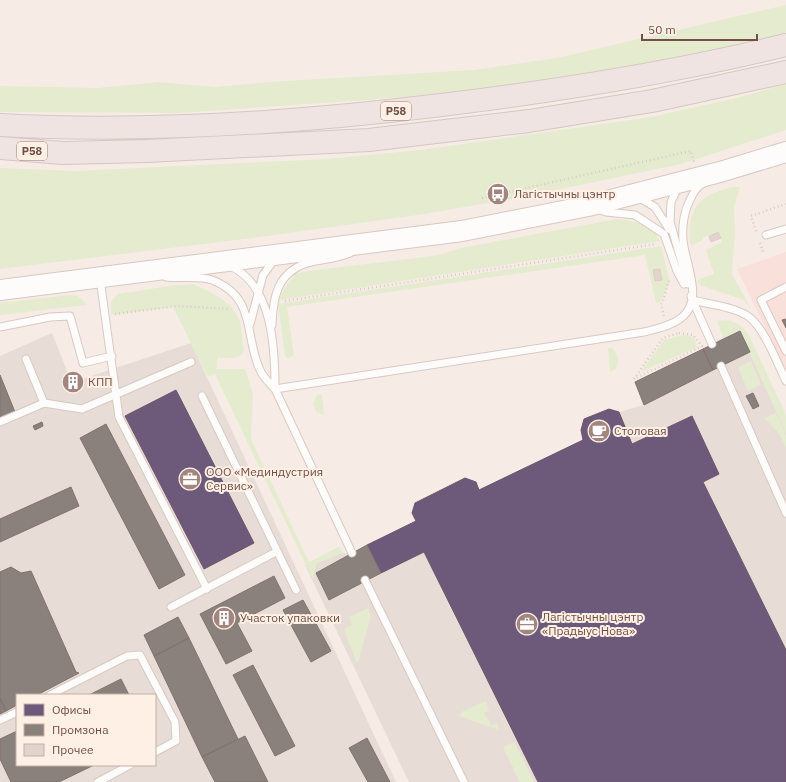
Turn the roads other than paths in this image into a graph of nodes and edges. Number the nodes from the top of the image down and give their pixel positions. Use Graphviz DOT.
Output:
graph roads {
  1 [pos="786,45"];
  2 [pos="786,72"];
  3 [pos="0,125"];
  4 [pos="0,148"];
  5 [pos="786,152"];
  6 [pos="735,167"];
  7 [pos="681,182"];
  8 [pos="629,195"];
  9 [pos="588,206"];
  10 [pos="786,229"];
  11 [pos="766,235"];
  12 [pos="362,244"];
  13 [pos="676,248"];
  14 [pos="285,254"];
  15 [pos="219,262"];
  16 [pos="148,271"];
  17 [pos="100,277"];
  18 [pos="786,287"];
  19 [pos="0,290"];
  20 [pos="257,291"];
  21 [pos="692,300"];
  22 [pos="250,325"];
  23 [pos="0,327"];
  24 [pos="271,338"];
  25 [pos="712,344"];
  26 [pos="786,351"];
  27 [pos="112,356"];
  28 [pos="26,359"];
  29 [pos="191,362"];
  30 [pos="721,366"];
  31 [pos="786,382"];
  32 [pos="275,389"];
  33 [pos="116,395"];
  34 [pos="202,396"];
  35 [pos="44,403"];
  36 [pos="0,422"];
  37 [pos="786,513"];
  38 [pos="276,552"];
  39 [pos="352,553"];
  40 [pos="365,580"];
  41 [pos="207,589"];
  42 [pos="296,590"];
  43 [pos="171,607"];
  44 [pos="52,694"];
  45 [pos="16,712"];
  46 [pos="0,720"];
  47 [pos="156,751"];
  48 [pos="128,766"];
  49 [pos="98,782"];
  50 [pos="464,782"];
  1 -- 3 [label="highway, Р58"];
  2 -- 4 [label="highway, Р58"];
  5 -- 6 [label="main road"];
  6 -- 7 [label="main road"];
  6 -- 21 [label="lane"];
  7 -- 8 [label="main road"];
  7 -- 13 [label="lane"];
  8 -- 9 [label="main road"];
  8 -- 13 [label="lane"];
  9 -- 12 [label="main road"];
  9 -- 21 [label="lane"];
  10 -- 11 [label="lane"];
  12 -- 14 [label="main road"];
  12 -- 24 [label="lane"];
  13 -- 21 [label="lane"];
  14 -- 15 [label="main road"];
  14 -- 20 [label="lane"];
  15 -- 16 [label="main road"];
  15 -- 20 [label="lane"];
  16 -- 17 [label="main road"];
  16 -- 22 [label="lane"];
  17 -- 19 [label="main road"];
  17 -- 27 [label="lane"];
  18 -- 26 [label="lane"];
  20 -- 22 [label="lane"];
  20 -- 24 [label="lane"];
  21 -- 25 [label="lane"];
  21 -- 31 [label="lane"];
  21 -- 32 [label="lane"];
  22 -- 32 [label="lane"];
  23 -- 27 [label="lane"];
  24 -- 32 [label="lane"];
  27 -- 33 [label="lane"];
  28 -- 35 [label="lane"];
  29 -- 33 [label="lane"];
  30 -- 37 [label="lane"];
  32 -- 39 [label="lane"];
  33 -- 35 [label="lane"];
  33 -- 41 [label="lane"];
  34 -- 38 [label="lane"];
  35 -- 36 [label="lane"];
  38 -- 41 [label="lane"];
  38 -- 42 [label="lane"];
  40 -- 50 [label="lane"];
  41 -- 43 [label="lane"];
  44 -- 47 [label="lane"];
  45 -- 46 [label="lane"];
  48 -- 49 [label="lane"];
}
